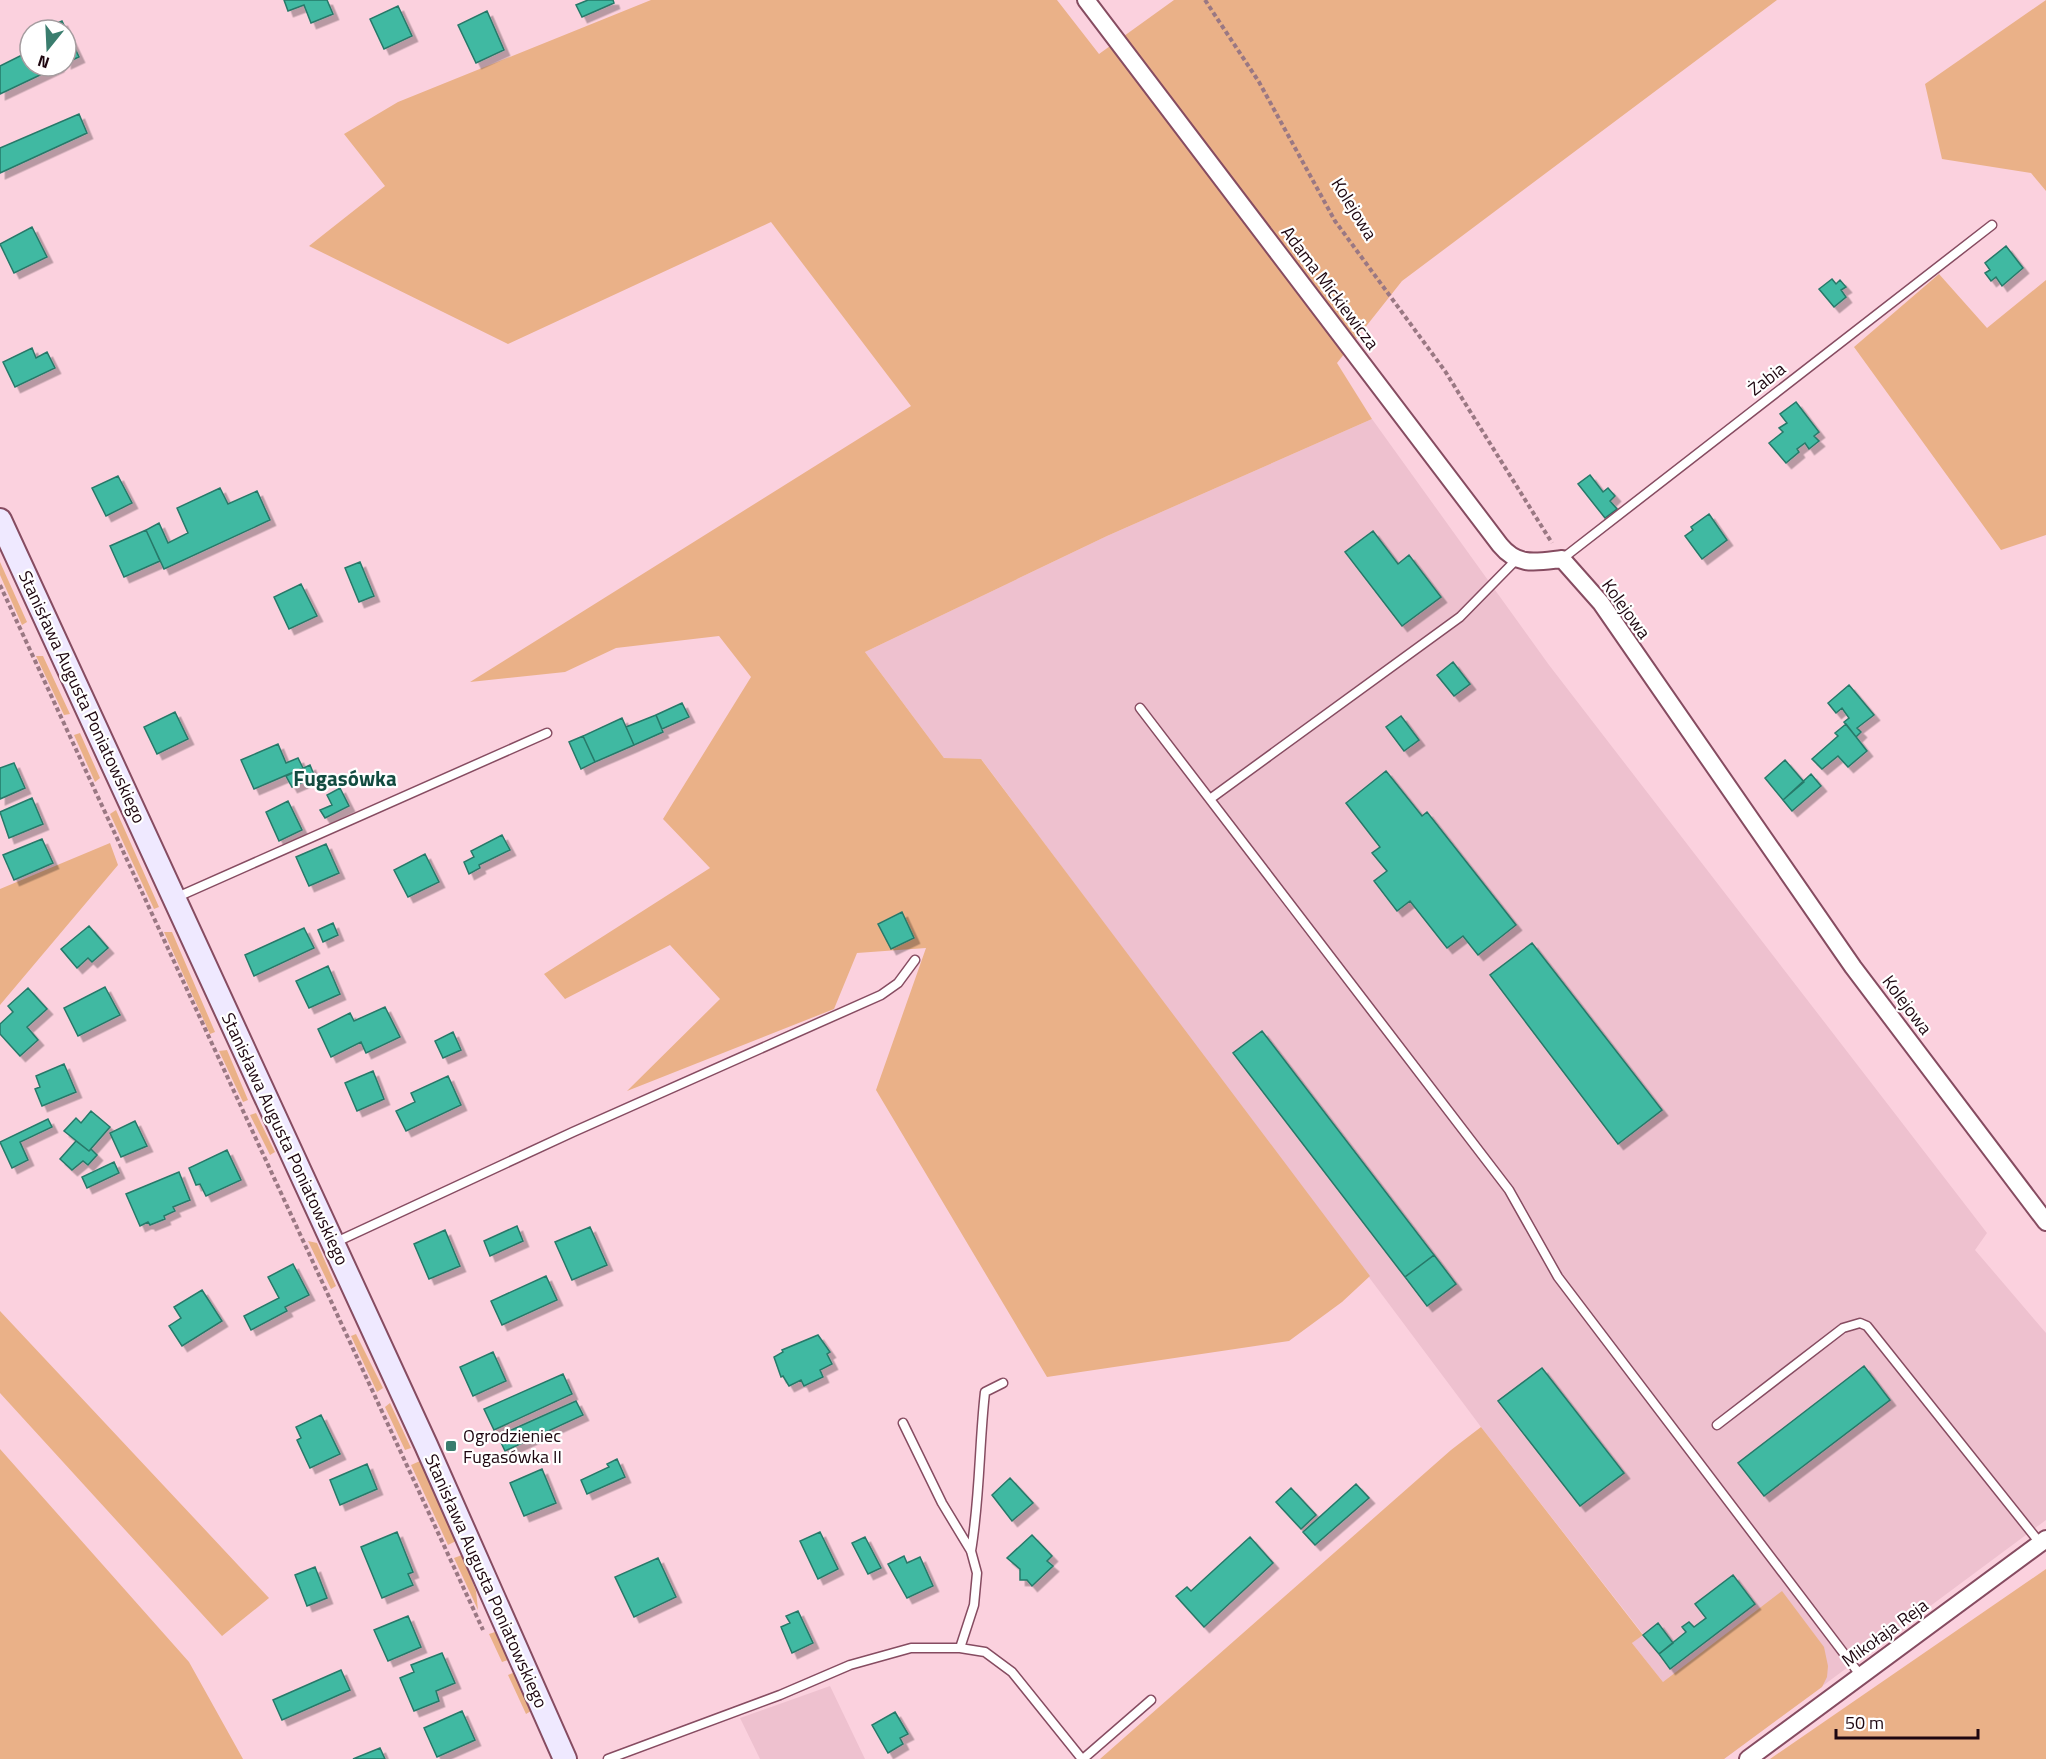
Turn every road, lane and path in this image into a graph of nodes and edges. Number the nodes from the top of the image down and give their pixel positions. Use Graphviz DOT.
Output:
graph roads {
  1 [pos="1086,0"];
  2 [pos="1205,0"];
  3 [pos="1992,225"];
  4 [pos="0,520"];
  5 [pos="1562,559"];
  6 [pos="1516,560"];
  7 [pos="0,585"];
  8 [pos="1140,708"];
  9 [pos="547,733"];
  10 [pos="1210,799"];
  11 [pos="174,898"];
  12 [pos="915,960"];
  13 [pos="2046,1222"];
  14 [pos="333,1244"];
  15 [pos="1003,1383"];
  16 [pos="903,1422"];
  17 [pos="1717,1425"];
  18 [pos="2043,1541"];
  19 [pos="971,1551"];
  20 [pos="487,1638"];
  21 [pos="960,1648"];
  22 [pos="1861,1676"];
  23 [pos="1151,1700"];
  24 [pos="565,1759"];
  25 [pos="608,1759"];
  26 [pos="1083,1759"];
  27 [pos="1748,1759"];
  1 -- 6 [label="street, Adama Mickiewicza"];
  2 -- 5 [label="path, Kolejowa"];
  3 -- 5 [label="lane, Żabia"];
  4 -- 11 [label="main road, Stanisława Augusta Poniatowskiego"];
  5 -- 6 [label="street"];
  5 -- 13 [label="street, Kolejowa"];
  6 -- 10 [label="lane"];
  7 -- 20 [label="path"];
  8 -- 10 [label="lane"];
  9 -- 11 [label="lane"];
  10 -- 22 [label="lane"];
  11 -- 14 [label="main road, Stanisława Augusta Poniatowskiego"];
  12 -- 14 [label="lane"];
  14 -- 24 [label="main road, Stanisława Augusta Poniatowskiego"];
  15 -- 19 [label="lane"];
  16 -- 19 [label="lane"];
  17 -- 18 [label="lane"];
  18 -- 22 [label="street, Mikołaja Reja"];
  19 -- 21 [label="lane"];
  21 -- 25 [label="lane"];
  21 -- 26 [label="lane"];
  22 -- 27 [label="street, Mikołaja Reja"];
  23 -- 26 [label="lane"];
}
